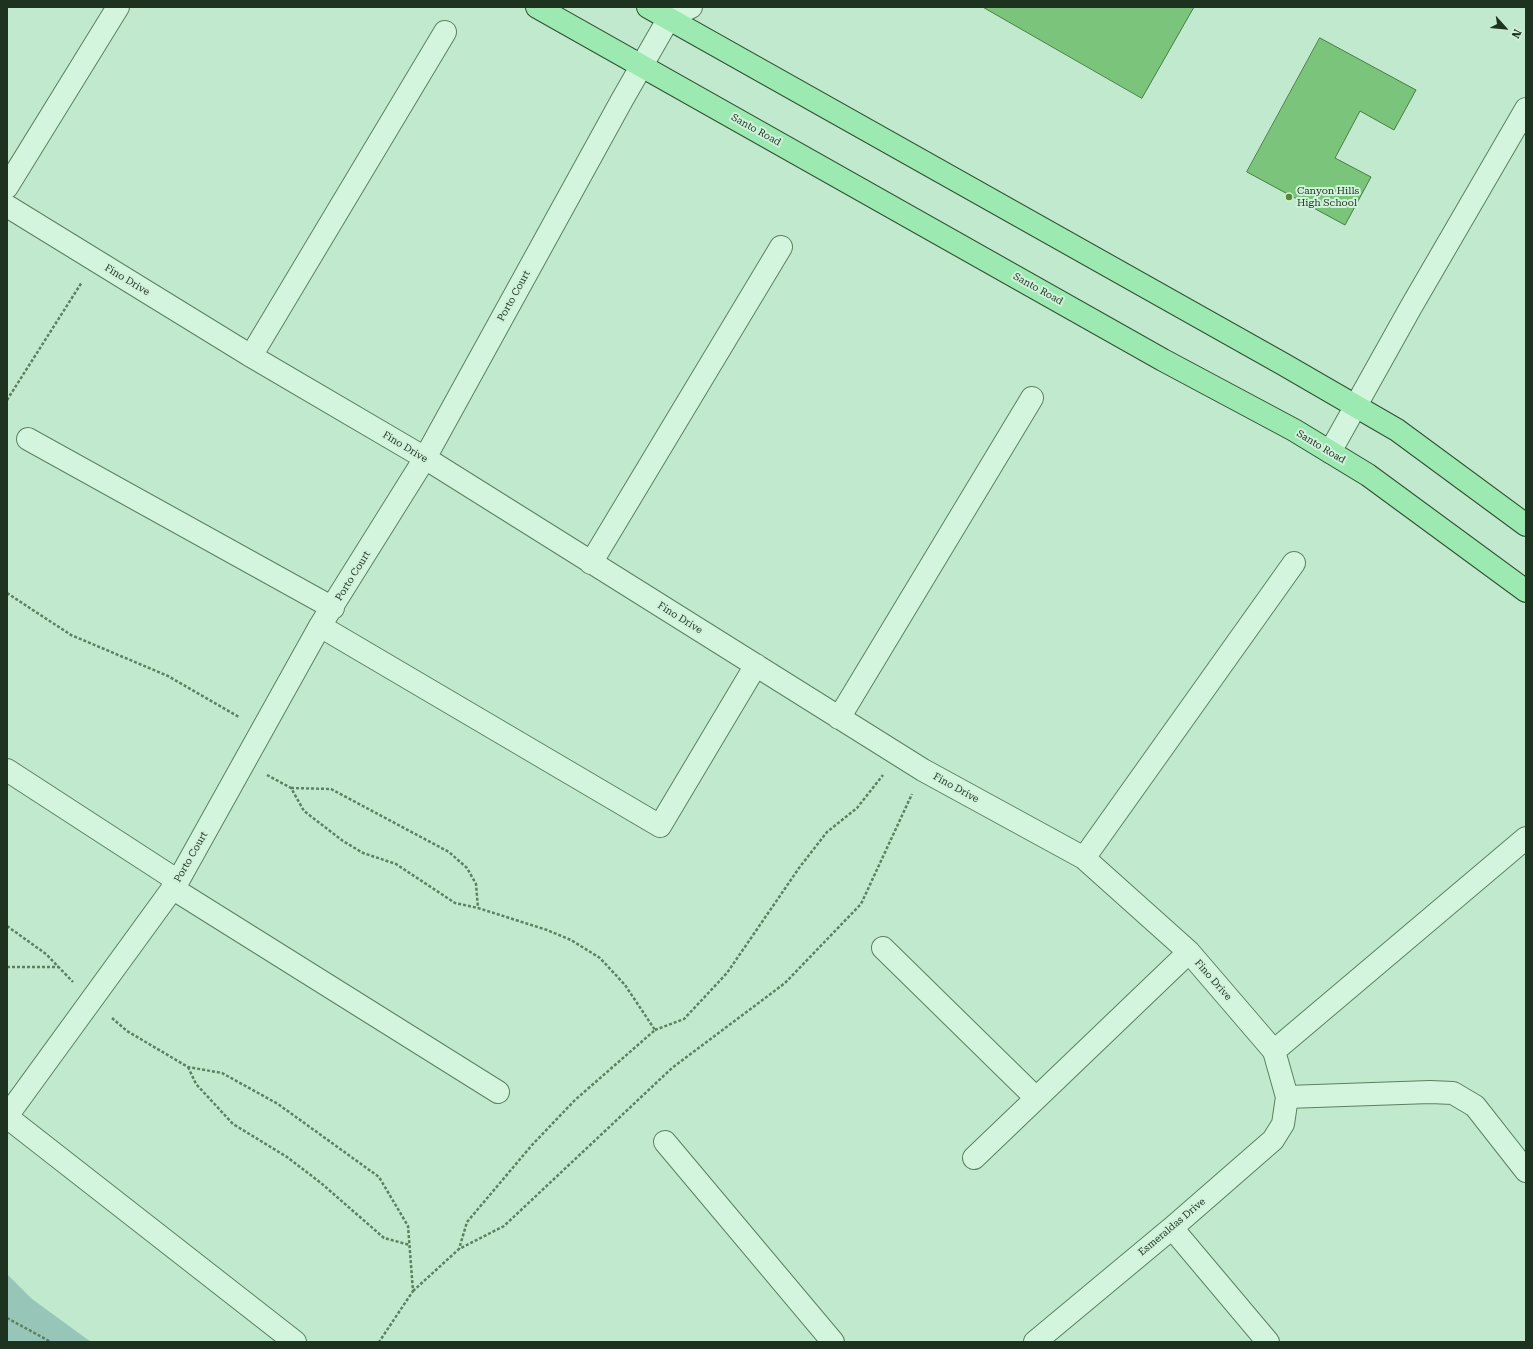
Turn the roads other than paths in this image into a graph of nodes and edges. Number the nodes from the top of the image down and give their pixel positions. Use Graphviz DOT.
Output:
graph roads {
  1 [pos="118,7"];
  2 [pos="537,7"];
  3 [pos="648,7"];
  4 [pos="691,7"];
  5 [pos="670,13"];
  6 [pos="445,32"];
  7 [pos="641,65"];
  8 [pos="1526,109"];
  9 [pos="7,187"];
  10 [pos="7,206"];
  11 [pos="782,247"];
  12 [pos="251,356"];
  13 [pos="1032,398"];
  14 [pos="1355,405"];
  15 [pos="28,439"];
  16 [pos="1330,452"];
  17 [pos="425,458"];
  18 [pos="1526,525"];
  19 [pos="591,564"];
  20 [pos="1294,564"];
  21 [pos="1526,591"];
  22 [pos="333,608"];
  23 [pos="320,626"];
  24 [pos="756,665"];
  25 [pos="839,718"];
  26 [pos="7,770"];
  27 [pos="1526,838"];
  28 [pos="1084,858"];
  29 [pos="175,885"];
  30 [pos="884,948"];
  31 [pos="1189,952"];
  32 [pos="1274,1051"];
  33 [pos="498,1092"];
  34 [pos="1287,1097"];
  35 [pos="1036,1098"];
  36 [pos="7,1116"];
  37 [pos="665,1142"];
  38 [pos="974,1158"];
  39 [pos="1526,1171"];
  40 [pos="1172,1228"];
  41 [pos="295,1342"];
  42 [pos="833,1342"];
  43 [pos="1035,1342"];
  44 [pos="1268,1342"];
  1 -- 9 [label="street"];
  2 -- 7 [label="main road, Santo Road"];
  3 -- 5 [label="main road"];
  4 -- 5 [label="street"];
  5 -- 7 [label="street, Porto Court"];
  5 -- 14 [label="main road"];
  6 -- 12 [label="street"];
  7 -- 16 [label="main road, Santo Road"];
  7 -- 17 [label="street, Porto Court"];
  8 -- 14 [label="street"];
  10 -- 12 [label="street, Fino Drive"];
  11 -- 19 [label="street"];
  12 -- 17 [label="street, Fino Drive"];
  13 -- 25 [label="street"];
  14 -- 16 [label="street"];
  14 -- 18 [label="main road"];
  15 -- 22 [label="street"];
  16 -- 21 [label="main road, Santo Road"];
  17 -- 19 [label="street, Fino Drive"];
  17 -- 22 [label="street, Porto Court"];
  19 -- 24 [label="street, Fino Drive"];
  20 -- 28 [label="street"];
  22 -- 23 [label="street, Porto Court"];
  23 -- 24 [label="street"];
  23 -- 29 [label="street, Porto Court"];
  24 -- 25 [label="street, Fino Drive"];
  25 -- 28 [label="street, Fino Drive"];
  26 -- 29 [label="street"];
  27 -- 32 [label="street"];
  28 -- 31 [label="street, Fino Drive"];
  29 -- 33 [label="street"];
  29 -- 36 [label="street, Porto Court"];
  30 -- 35 [label="street"];
  31 -- 32 [label="street, Fino Drive"];
  31 -- 35 [label="street"];
  32 -- 34 [label="street, Fino Drive"];
  34 -- 39 [label="street"];
  34 -- 40 [label="street, Esmeraldas Drive"];
  35 -- 38 [label="street"];
  36 -- 41 [label="street"];
  37 -- 42 [label="street"];
  40 -- 43 [label="street, Esmeraldas Drive"];
  40 -- 44 [label="street"];
}
